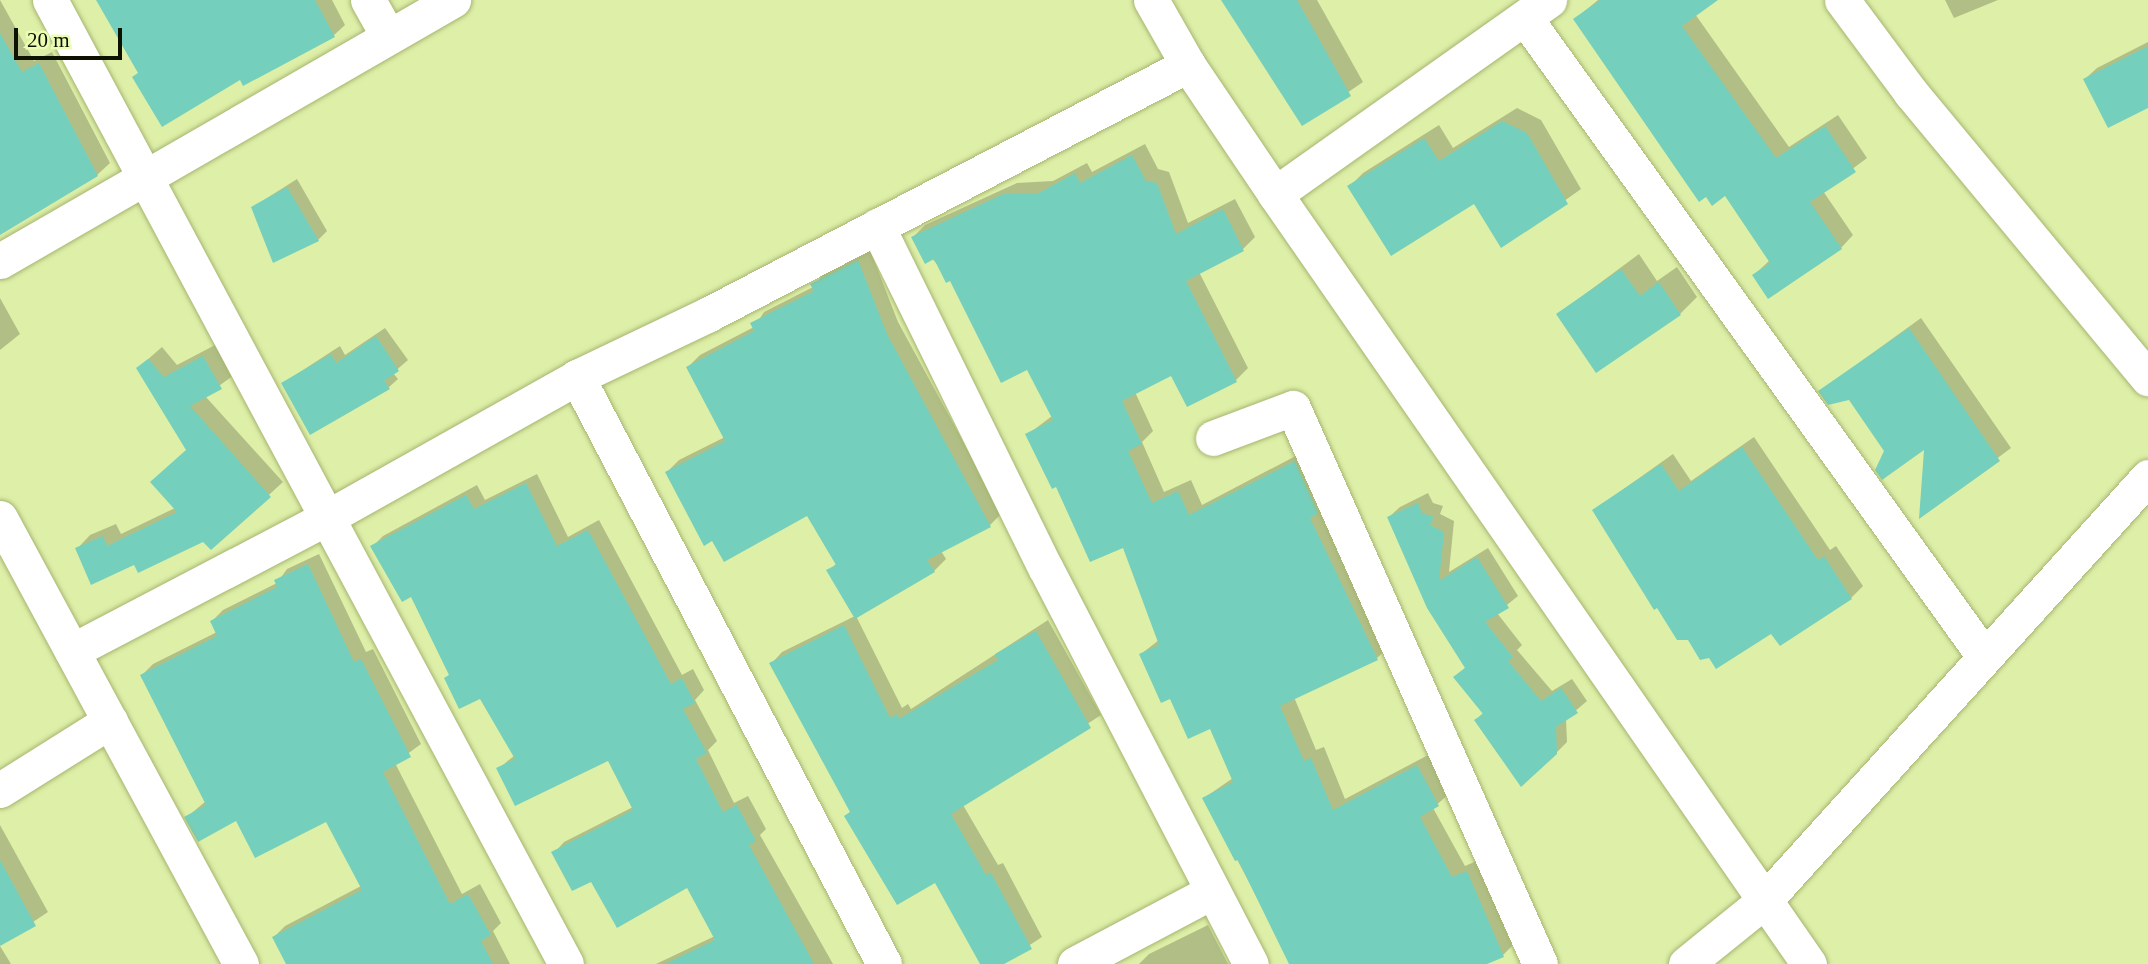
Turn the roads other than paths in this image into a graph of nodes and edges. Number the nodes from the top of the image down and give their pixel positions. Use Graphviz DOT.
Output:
graph roads {
  1 [pos="50,0"];
  2 [pos="368,0"];
  3 [pos="453,0"];
  4 [pos="1151,0"];
  5 [pos="1843,0"];
  6 [pos="1537,9"];
  7 [pos="388,36"];
  8 [pos="1188,65"];
  9 [pos="147,179"];
  10 [pos="1275,194"];
  11 [pos="877,226"];
  12 [pos="0,261"];
  13 [pos="577,377"];
  14 [pos="2148,378"];
  15 [pos="1213,438"];
  16 [pos="2148,477"];
  17 [pos="328,517"];
  18 [pos="0,518"];
  19 [pos="72,651"];
  20 [pos="1984,656"];
  21 [pos="110,721"];
  22 [pos="0,790"];
  23 [pos="1210,892"];
  24 [pos="1764,901"];
  25 [pos="238,963"];
  26 [pos="566,964"];
  27 [pos="884,964"];
  28 [pos="1075,964"];
  29 [pos="1251,964"];
  30 [pos="1540,964"];
  31 [pos="1686,964"];
  32 [pos="1809,964"];
  1 -- 9 [label="street"];
  2 -- 7 [label="street"];
  3 -- 7 [label="street"];
  4 -- 8 [label="street"];
  5 -- 14 [label="street"];
  6 -- 10 [label="street"];
  6 -- 20 [label="street"];
  7 -- 9 [label="street"];
  8 -- 10 [label="street"];
  8 -- 11 [label="street"];
  9 -- 12 [label="street"];
  9 -- 17 [label="street"];
  10 -- 24 [label="street"];
  11 -- 13 [label="street"];
  11 -- 23 [label="street"];
  13 -- 17 [label="street"];
  13 -- 27 [label="street"];
  15 -- 30 [label="street"];
  16 -- 20 [label="street"];
  17 -- 19 [label="street"];
  17 -- 26 [label="street"];
  18 -- 19 [label="street"];
  19 -- 21 [label="street"];
  20 -- 24 [label="street"];
  21 -- 22 [label="street"];
  21 -- 25 [label="street"];
  23 -- 28 [label="street"];
  23 -- 29 [label="street"];
  24 -- 31 [label="street"];
  24 -- 32 [label="street"];
}
